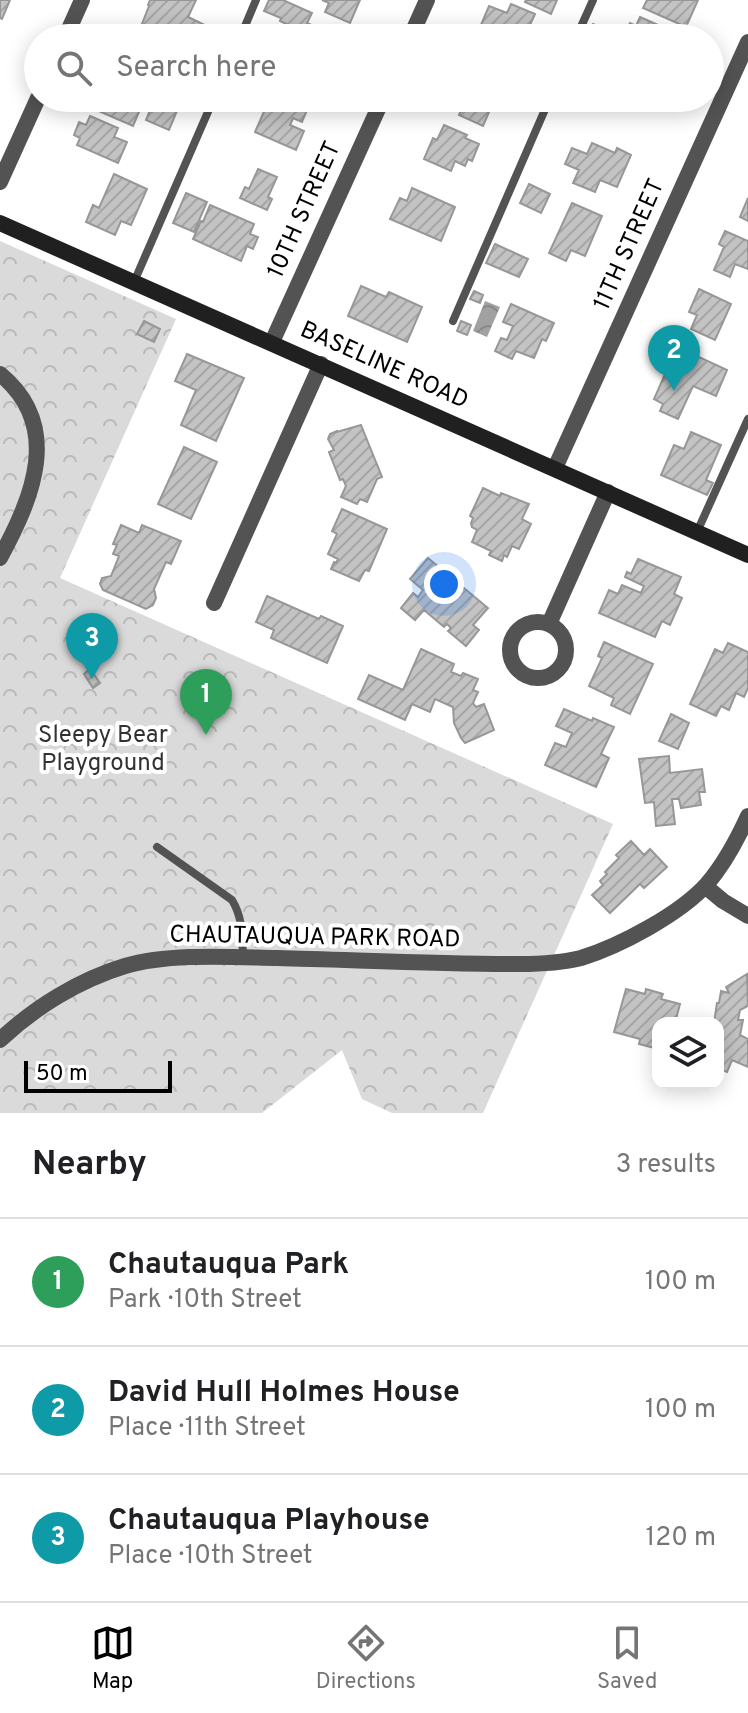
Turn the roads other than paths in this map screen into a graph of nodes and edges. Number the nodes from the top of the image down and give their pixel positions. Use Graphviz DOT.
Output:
graph roads {
  1 [pos="82,0"];
  2 [pos="256,0"];
  3 [pos="427,0"];
  4 [pos="593,0"];
  5 [pos="71,24"];
  6 [pos="246,24"];
  7 [pos="416,24"];
  8 [pos="582,24"];
  9 [pos="748,42"];
  10 [pos="724,95"];
  11 [pos="32,112"];
  12 [pos="208,112"];
  13 [pos="377,112"];
  14 [pos="544,112"];
  15 [pos="716,112"];
  16 [pos="0,182"];
  17 [pos="0,223"];
  18 [pos="134,282"];
  19 [pos="453,321"];
  20 [pos="272,342"];
  21 [pos="321,364"];
  22 [pos="0,374"];
  23 [pos="748,419"];
  24 [pos="555,468"];
  25 [pos="608,492"];
  26 [pos="697,532"];
  27 [pos="748,555"];
  28 [pos="0,558"];
  29 [pos="214,603"];
  30 [pos="549,624"];
  31 [pos="748,816"];
  32 [pos="157,847"];
  33 [pos="705,886"];
  34 [pos="748,916"];
  35 [pos="243,957"];
  36 [pos="0,1040"];
  1 -- 5 [label="street"];
  2 -- 6 [label="lane"];
  3 -- 7 [label="street"];
  4 -- 8 [label="lane"];
  9 -- 10 [label="street, 11TH STREET"];
  11 -- 16 [label="street"];
  12 -- 18 [label="lane"];
  13 -- 20 [label="street, 10TH STREET"];
  14 -- 19 [label="lane"];
  15 -- 24 [label="street, 11TH STREET"];
  17 -- 18 [label="street, BASELINE ROAD"];
  18 -- 20 [label="street, BASELINE ROAD"];
  20 -- 21 [label="street, BASELINE ROAD"];
  21 -- 24 [label="street, BASELINE ROAD"];
  21 -- 29 [label="street"];
  22 -- 28 [label="street"];
  23 -- 26 [label="lane"];
  24 -- 25 [label="street, BASELINE ROAD"];
  25 -- 26 [label="street, BASELINE ROAD"];
  25 -- 30 [label="street"];
  26 -- 27 [label="street, BASELINE ROAD"];
  31 -- 33 [label="street, CHAUTAUQUA PARK ROAD"];
  32 -- 35 [label="lane"];
  33 -- 34 [label="street"];
  33 -- 35 [label="street, CHAUTAUQUA PARK ROAD"];
  35 -- 36 [label="street, CHAUTAUQUA PARK ROAD"];
}
